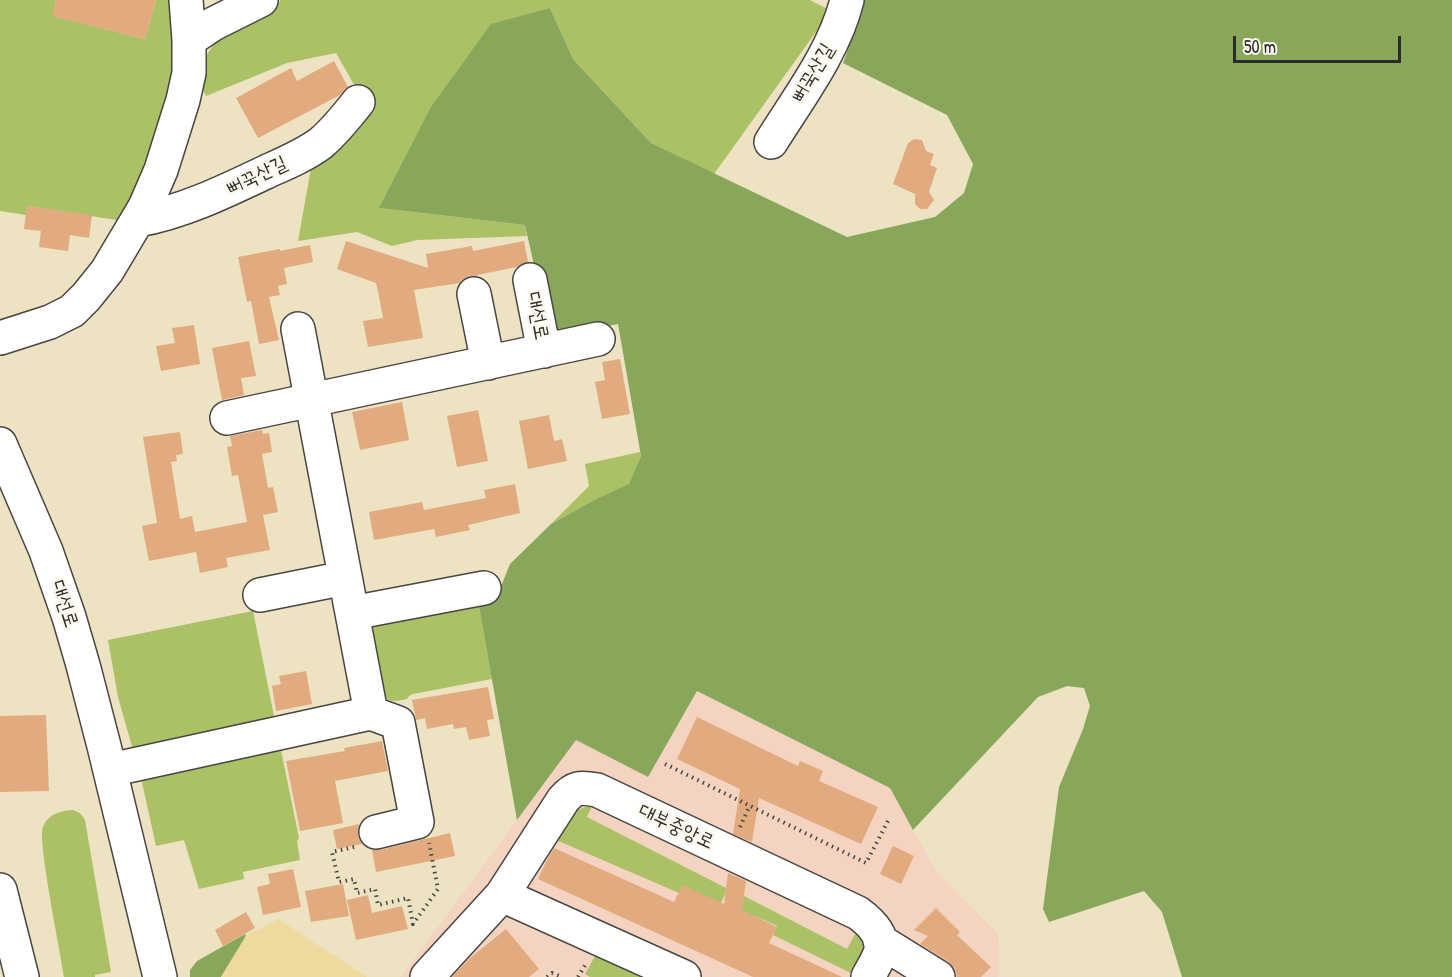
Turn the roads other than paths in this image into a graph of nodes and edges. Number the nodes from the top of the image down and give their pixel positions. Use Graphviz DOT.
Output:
graph roads {
  1 [pos="186,0"];
  2 [pos="261,0"];
  3 [pos="848,0"];
  4 [pos="189,40"];
  5 [pos="358,102"];
  6 [pos="771,142"];
  7 [pos="138,220"];
  8 [pos="530,280"];
  9 [pos="474,294"];
  10 [pos="298,329"];
  11 [pos="0,338"];
  12 [pos="598,339"];
  13 [pos="544,351"];
  14 [pos="488,363"];
  15 [pos="312,400"];
  16 [pos="227,418"];
  17 [pos="0,444"];
  18 [pos="345,578"];
  19 [pos="484,588"];
  20 [pos="260,595"];
  21 [pos="352,613"];
  22 [pos="371,713"];
  23 [pos="110,770"];
  24 [pos="378,831"];
  25 [pos="0,890"];
  26 [pos="502,895"];
  27 [pos="880,941"];
  28 [pos="22,977"];
  29 [pos="160,977"];
  30 [pos="427,977"];
  31 [pos="684,977"];
  32 [pos="868,977"];
  33 [pos="938,977"];
  1 -- 4 [label="street"];
  2 -- 4 [label="street"];
  3 -- 6 [label="street, 뻐꾹산길"];
  4 -- 7 [label="street"];
  5 -- 7 [label="street, 뻐꾹산길"];
  7 -- 11 [label="street"];
  8 -- 13 [label="street, 대선로"];
  9 -- 14 [label="street"];
  10 -- 15 [label="street"];
  12 -- 13 [label="street, 대선로"];
  13 -- 14 [label="street, 대선로"];
  14 -- 15 [label="street, 대선로"];
  15 -- 16 [label="street, 대선로"];
  15 -- 18 [label="street"];
  17 -- 23 [label="street, 대선로"];
  18 -- 20 [label="street"];
  18 -- 21 [label="street"];
  19 -- 21 [label="street"];
  21 -- 22 [label="street"];
  22 -- 23 [label="street"];
  22 -- 24 [label="street"];
  23 -- 29 [label="street, 대선로"];
  25 -- 28 [label="street"];
  26 -- 27 [label="street, 대부중앙로"];
  26 -- 30 [label="street, 대부중앙로"];
  26 -- 31 [label="street"];
  27 -- 32 [label="street"];
  27 -- 33 [label="street, 대부중앙로"];
}
